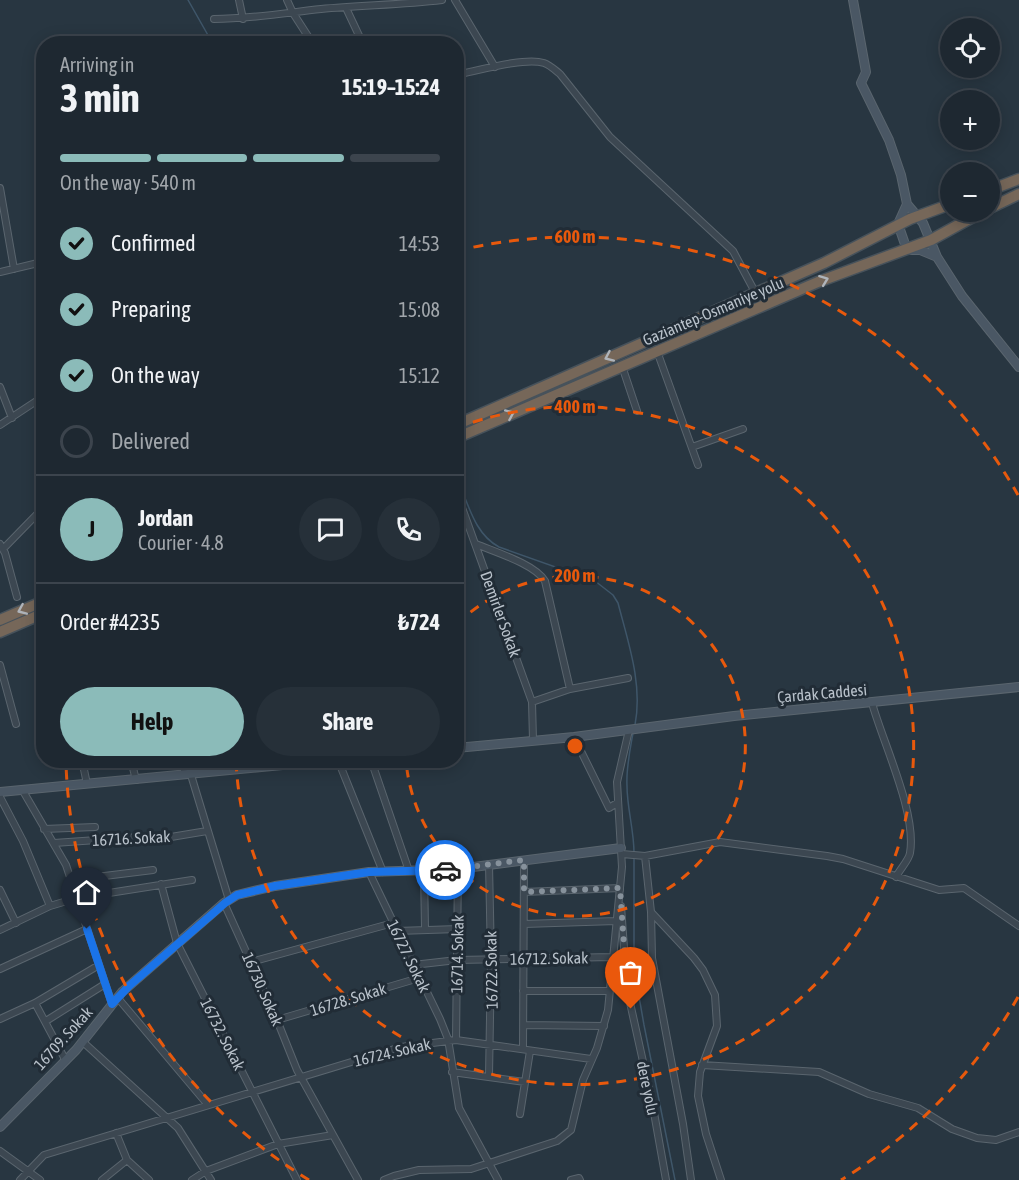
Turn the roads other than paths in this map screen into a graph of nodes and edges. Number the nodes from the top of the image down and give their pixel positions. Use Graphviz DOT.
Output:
graph roads {
  1 [pos="239,0"];
  2 [pos="287,0"];
  3 [pos="442,0"];
  4 [pos="455,0"];
  5 [pos="853,0"];
  6 [pos="346,8"];
  7 [pos="293,13"];
  8 [pos="214,19"];
  9 [pos="243,20"];
  10 [pos="308,36"];
  11 [pos="359,36"];
  12 [pos="495,67"];
  13 [pos="464,73"];
  14 [pos="1019,179"];
  15 [pos="1000,186"];
  16 [pos="0,188"];
  17 [pos="1019,194"];
  18 [pos="1000,203"];
  19 [pos="907,204"];
  20 [pos="940,208"];
  21 [pos="918,215"];
  22 [pos="964,222"];
  23 [pos="898,224"];
  24 [pos="931,240"];
  25 [pos="907,249"];
  26 [pos="937,257"];
  27 [pos="36,264"];
  28 [pos="14,269"];
  29 [pos="0,272"];
  30 [pos="755,292"];
  31 [pos="657,351"];
  32 [pos="622,366"];
  33 [pos="1019,367"];
  34 [pos="0,387"];
  35 [pos="36,402"];
  36 [pos="637,411"];
  37 [pos="12,418"];
  38 [pos="464,421"];
  39 [pos="0,425"];
  40 [pos="743,429"];
  41 [pos="464,435"];
  42 [pos="692,447"];
  43 [pos="698,465"];
  44 [pos="464,512"];
  45 [pos="36,514"];
  46 [pos="476,544"];
  47 [pos="2,546"];
  48 [pos="17,597"];
  49 [pos="36,604"];
  50 [pos="36,616"];
  51 [pos="0,620"];
  52 [pos="0,632"];
  53 [pos="0,665"];
  54 [pos="628,678"];
  55 [pos="1019,687"];
  56 [pos="570,689"];
  57 [pos="532,702"];
  58 [pos="872,703"];
  59 [pos="16,724"];
  60 [pos="630,729"];
  61 [pos="574,737"];
  62 [pos="532,740"];
  63 [pos="464,747"];
  64 [pos="84,768"];
  65 [pos="133,768"];
  66 [pos="185,768"];
  67 [pos="227,768"];
  68 [pos="339,768"];
  69 [pos="373,768"];
  70 [pos="188,775"];
  71 [pos="136,780"];
  72 [pos="87,784"];
  73 [pos="1,791"];
  74 [pos="23,791"];
  75 [pos="617,803"];
  76 [pos="95,827"];
  77 [pos="44,830"];
  78 [pos="207,831"];
  79 [pos="54,843"];
  80 [pos="622,851"];
  81 [pos="643,855"];
  82 [pos="524,860"];
  83 [pos="489,864"];
  84 [pos="458,869"];
  85 [pos="153,870"];
  86 [pos="424,871"];
  87 [pos="369,872"];
  88 [pos="383,872"];
  89 [pos="409,872"];
  90 [pos="896,877"];
  91 [pos="72,880"];
  92 [pos="192,880"];
  93 [pos="161,884"];
  94 [pos="620,888"];
  95 [pos="0,890"];
  96 [pos="524,892"];
  97 [pos="77,898"];
  98 [pos="227,901"];
  99 [pos="50,906"];
  100 [pos="651,912"];
  101 [pos="616,921"];
  102 [pos="16,923"];
  103 [pos="393,923"];
  104 [pos="524,924"];
  105 [pos="1019,926"];
  106 [pos="87,929"];
  107 [pos="425,929"];
  108 [pos="458,929"];
  109 [pos="0,930"];
  110 [pos="397,931"];
  111 [pos="177,943"];
  112 [pos="612,957"];
  113 [pos="524,959"];
  114 [pos="457,960"];
  115 [pos="491,960"];
  116 [pos="251,962"];
  117 [pos="99,965"];
  118 [pos="413,965"];
  119 [pos="0,969"];
  120 [pos="419,978"];
  121 [pos="105,984"];
  122 [pos="609,991"];
  123 [pos="523,992"];
  124 [pos="114,1001"];
  125 [pos="35,1003"];
  126 [pos="0,1019"];
  127 [pos="277,1020"];
  128 [pos="46,1021"];
  129 [pos="524,1025"];
  130 [pos="604,1026"];
  131 [pos="448,1039"];
  132 [pos="456,1040"];
  133 [pos="83,1042"];
  134 [pos="491,1044"];
  135 [pos="527,1050"];
  136 [pos="591,1059"];
  137 [pos="66,1061"];
  138 [pos="702,1065"];
  139 [pos="452,1072"];
  140 [pos="301,1076"];
  141 [pos="489,1076"];
  142 [pos="525,1082"];
  143 [pos="252,1091"];
  144 [pos="208,1105"];
  145 [pos="520,1114"];
  146 [pos="167,1117"];
  147 [pos="0,1127"];
  148 [pos="1019,1132"];
  149 [pos="116,1133"];
  150 [pos="333,1135"];
  151 [pos="278,1144"];
  152 [pos="0,1151"];
  153 [pos="127,1160"];
  154 [pos="489,1163"];
  155 [pos="27,1171"];
  156 [pos="206,1171"];
  157 [pos="20,1180"];
  158 [pos="40,1180"];
  159 [pos="102,1180"];
  160 [pos="149,1180"];
  161 [pos="192,1180"];
  162 [pos="211,1180"];
  163 [pos="297,1180"];
  164 [pos="358,1180"];
  165 [pos="384,1180"];
  166 [pos="498,1180"];
  167 [pos="571,1180"];
  168 [pos="580,1180"];
  169 [pos="666,1180"];
  170 [pos="691,1180"];
  171 [pos="721,1180"];
  1 -- 9 [label="street"];
  2 -- 7 [label="street"];
  3 -- 6 [label="street"];
  4 -- 12 [label="street"];
  5 -- 19 [label="street"];
  6 -- 7 [label="street"];
  6 -- 11 [label="street"];
  7 -- 9 [label="street"];
  7 -- 10 [label="street"];
  8 -- 9 [label="street"];
  12 -- 13 [label="street"];
  12 -- 30 [label="street"];
  14 -- 15 [label="highway"];
  16 -- 28 [label="street"];
  17 -- 18 [label="highway"];
  19 -- 21 [label="street"];
  19 -- 23 [label="street"];
  20 -- 21 [label="highway, Gaziantep-Osmaniye yolu"];
  21 -- 23 [label="highway, Gaziantep-Osmaniye yolu"];
  21 -- 24 [label="street"];
  22 -- 24 [label="highway, Gaziantep-Osmaniye yolu"];
  23 -- 25 [label="street"];
  23 -- 30 [label="highway, Gaziantep-Osmaniye yolu"];
  24 -- 25 [label="highway, Gaziantep-Osmaniye yolu"];
  24 -- 26 [label="street"];
  25 -- 26 [label="street"];
  31 -- 25 [label="highway, Gaziantep-Osmaniye yolu, one-way"];
  26 -- 33 [label="street"];
  27 -- 28 [label="street"];
  28 -- 29 [label="street"];
  30 -- 38 [label="highway, Gaziantep-Osmaniye yolu, one-way"];
  31 -- 32 [label="highway, Gaziantep-Osmaniye yolu"];
  31 -- 42 [label="street"];
  32 -- 36 [label="street"];
  41 -- 32 [label="highway, Gaziantep-Osmaniye yolu, one-way"];
  34 -- 37 [label="street"];
  35 -- 37 [label="street"];
  37 -- 39 [label="street"];
  40 -- 42 [label="street"];
  42 -- 43 [label="street"];
  44 -- 46 [label="street, Demirler Sokak"];
  45 -- 47 [label="street"];
  46 -- 56 [label="street"];
  46 -- 57 [label="street, Demirler Sokak"];
  47 -- 48 [label="street"];
  49 -- 51 [label="highway, one-way"];
  50 -- 52 [label="highway"];
  53 -- 59 [label="street"];
  54 -- 56 [label="street"];
  55 -- 58 [label="street, Çardak Caddesi"];
  56 -- 57 [label="street"];
  57 -- 62 [label="street, Demirler Sokak"];
  58 -- 60 [label="street, Çardak Caddesi"];
  58 -- 90 [label="street"];
  60 -- 61 [label="street, Çardak Caddesi"];
  60 -- 75 [label="street"];
  61 -- 62 [label="street, Çardak Caddesi"];
  61 -- 75 [label="street"];
  62 -- 63 [label="street, Çardak Caddesi"];
  64 -- 72 [label="street"];
  65 -- 71 [label="street"];
  66 -- 70 [label="street, 16730. Sokak"];
  67 -- 70 [label="street"];
  68 -- 88 [label="street"];
  69 -- 89 [label="street"];
  70 -- 71 [label="street"];
  70 -- 78 [label="street, 16730. Sokak"];
  71 -- 72 [label="street"];
  72 -- 74 [label="street"];
  73 -- 74 [label="street"];
  73 -- 99 [label="street"];
  74 -- 77 [label="street"];
  75 -- 80 [label="street"];
  76 -- 77 [label="street"];
  77 -- 79 [label="street"];
  78 -- 79 [label="street, 16716. Sokak"];
  78 -- 98 [label="street, 16730. Sokak"];
  79 -- 91 [label="street"];
  80 -- 81 [label="street"];
  80 -- 82 [label="street, 16709. Sokak"];
  80 -- 94 [label="street"];
  81 -- 90 [label="street"];
  81 -- 100 [label="street"];
  82 -- 83 [label="street, 16709. Sokak"];
  82 -- 96 [label="street"];
  83 -- 84 [label="street, 16709. Sokak"];
  83 -- 115 [label="street, 16722. Sokak"];
  84 -- 86 [label="street, 16709. Sokak"];
  84 -- 108 [label="street, 16714. Sokak"];
  85 -- 91 [label="street"];
  86 -- 89 [label="street, 16709. Sokak"];
  86 -- 107 [label="street"];
  87 -- 88 [label="street, 16709. Sokak"];
  87 -- 98 [label="street, 16709. Sokak"];
  87 -- 103 [label="street, 16727. Sokak"];
  88 -- 89 [label="street, 16709. Sokak"];
  90 -- 105 [label="street"];
  91 -- 97 [label="street"];
  92 -- 93 [label="street"];
  93 -- 97 [label="street"];
  93 -- 111 [label="street, 16732. Sokak"];
  94 -- 96 [label="street"];
  94 -- 101 [label="street"];
  94 -- 169 [label="street, dere yolu"];
  95 -- 102 [label="street"];
  96 -- 104 [label="street"];
  97 -- 99 [label="street"];
  97 -- 106 [label="street"];
  98 -- 111 [label="street, 16709. Sokak"];
  98 -- 116 [label="street, 16730. Sokak"];
  99 -- 102 [label="street"];
  100 -- 138 [label="street"];
  100 -- 170 [label="street"];
  101 -- 104 [label="street"];
  101 -- 112 [label="street"];
  102 -- 109 [label="street"];
  103 -- 110 [label="street, 16727. Sokak"];
  103 -- 116 [label="street"];
  104 -- 113 [label="street"];
  106 -- 117 [label="street"];
  106 -- 119 [label="street"];
  107 -- 108 [label="street"];
  107 -- 110 [label="street"];
  108 -- 114 [label="street, 16714. Sokak"];
  110 -- 118 [label="street, 16727. Sokak"];
  111 -- 124 [label="street, 16709. Sokak"];
  111 -- 143 [label="street, 16732. Sokak"];
  112 -- 113 [label="street, 16712. Sokak"];
  112 -- 122 [label="street"];
  113 -- 115 [label="street, 16712. Sokak"];
  113 -- 123 [label="street"];
  114 -- 115 [label="street, 16712. Sokak"];
  114 -- 118 [label="street, 16712. Sokak"];
  114 -- 132 [label="street, 16714. Sokak"];
  115 -- 134 [label="street, 16722. Sokak"];
  116 -- 127 [label="street, 16730. Sokak"];
  117 -- 121 [label="street"];
  117 -- 125 [label="street"];
  118 -- 120 [label="street, 16727. Sokak"];
  120 -- 127 [label="street, 16728. Sokak"];
  120 -- 131 [label="street, 16727. Sokak"];
  121 -- 124 [label="street"];
  121 -- 128 [label="street"];
  122 -- 123 [label="street"];
  122 -- 130 [label="street"];
  123 -- 129 [label="street"];
  124 -- 133 [label="street, 16709. Sokak"];
  124 -- 144 [label="street"];
  125 -- 126 [label="street"];
  125 -- 128 [label="street"];
  127 -- 140 [label="street, 16730. Sokak"];
  128 -- 137 [label="street"];
  129 -- 130 [label="street"];
  129 -- 135 [label="street"];
  130 -- 136 [label="street"];
  131 -- 132 [label="street, 16724. Sokak"];
  131 -- 139 [label="street, 16727. Sokak"];
  131 -- 140 [label="street, 16724. Sokak"];
  132 -- 134 [label="street, 16724. Sokak"];
  133 -- 137 [label="street, 16709. Sokak"];
  133 -- 146 [label="street"];
  134 -- 135 [label="street, 16724. Sokak"];
  134 -- 141 [label="street, 16722. Sokak"];
  135 -- 136 [label="street, 16724. Sokak"];
  135 -- 142 [label="street"];
  136 -- 154 [label="street"];
  137 -- 147 [label="street, 16709. Sokak"];
  138 -- 148 [label="street"];
  138 -- 171 [label="street"];
  139 -- 141 [label="street"];
  139 -- 154 [label="street, 16727. Sokak"];
  140 -- 143 [label="street, 16724. Sokak"];
  140 -- 150 [label="street, 16730. Sokak"];
  141 -- 142 [label="street"];
  142 -- 145 [label="street"];
  143 -- 144 [label="street, 16724. Sokak"];
  143 -- 151 [label="street, 16732. Sokak"];
  144 -- 146 [label="street, 16724. Sokak"];
  146 -- 149 [label="street, 16724. Sokak"];
  146 -- 156 [label="street"];
  149 -- 153 [label="street"];
  149 -- 155 [label="street, 16724. Sokak"];
  150 -- 151 [label="street"];
  150 -- 164 [label="street, 16730. Sokak"];
  151 -- 156 [label="street"];
  151 -- 163 [label="street, 16732. Sokak"];
  152 -- 155 [label="street"];
  153 -- 159 [label="street"];
  153 -- 160 [label="street"];
  154 -- 165 [label="street"];
  154 -- 166 [label="street, 16727. Sokak"];
  155 -- 157 [label="street, 16724. Sokak"];
  155 -- 158 [label="street"];
  156 -- 161 [label="street"];
  156 -- 162 [label="street"];
  167 -- 168 [label="street"];
}
